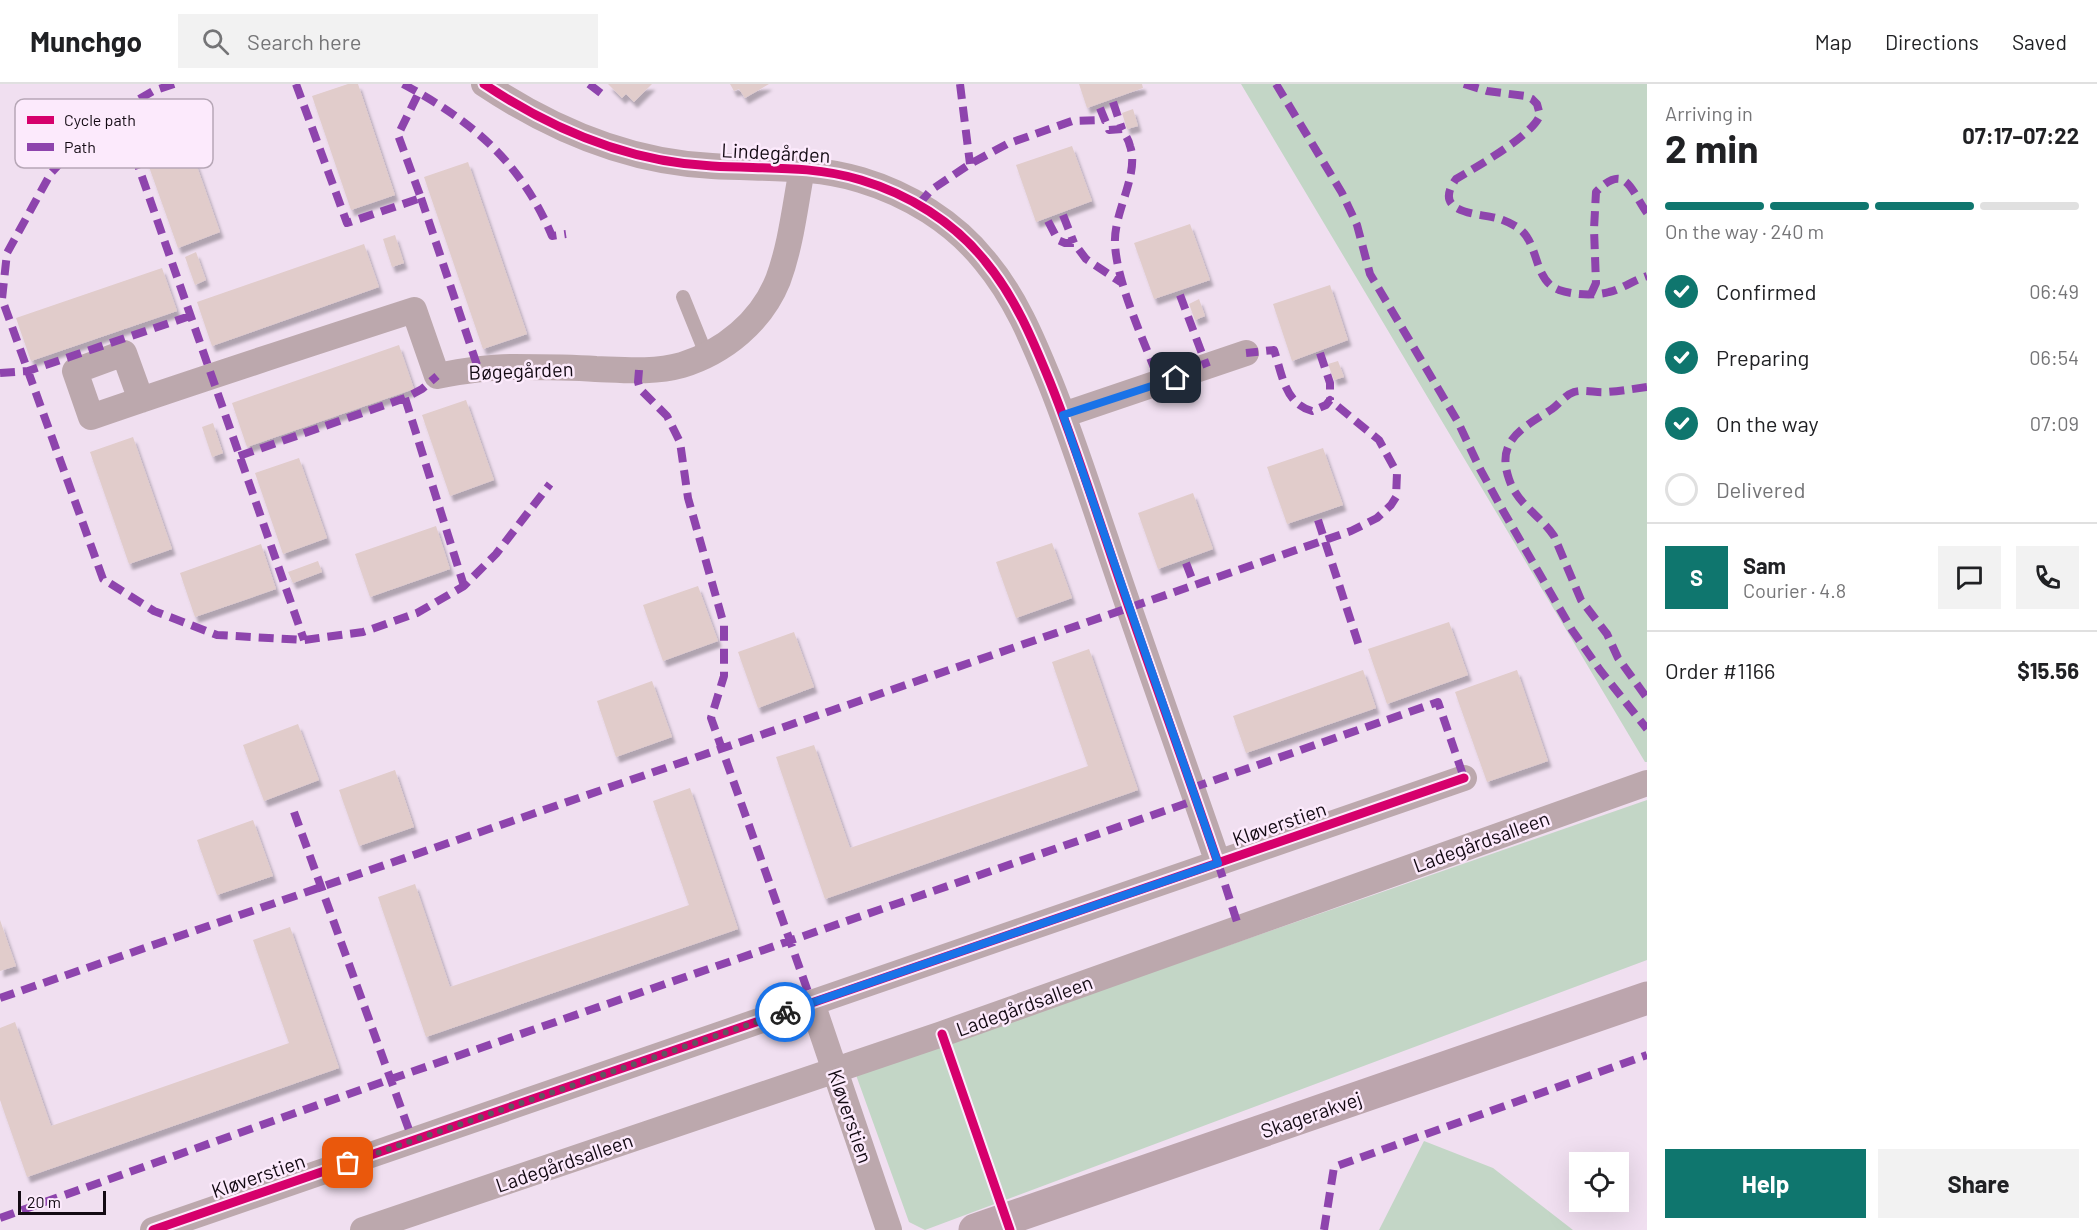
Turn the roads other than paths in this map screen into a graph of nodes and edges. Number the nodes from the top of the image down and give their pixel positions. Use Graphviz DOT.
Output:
graph roads {
  1 [pos="484,84"];
  2 [pos="802,169"];
  3 [pos="683,297"];
  4 [pos="1246,353"];
  5 [pos="706,354"];
  6 [pos="141,400"];
  7 [pos="1063,415"];
  8 [pos="1464,778"];
  9 [pos="1647,783"];
  10 [pos="1218,863"];
  11 [pos="1647,998"];
  12 [pos="812,1003"];
  13 [pos="836,1069"];
  14 [pos="153,1230"];
  15 [pos="363,1230"];
  16 [pos="889,1230"];
  17 [pos="975,1230"];
  1 -- 2 [label="street, Lindegården"];
  2 -- 5 [label="street, Bøgegården"];
  2 -- 7 [label="street, Lindegården"];
  3 -- 5 [label="lane"];
  4 -- 7 [label="street"];
  5 -- 6 [label="street, Bøgegården"];
  7 -- 10 [label="street, Lindegården"];
  8 -- 10 [label="street, Kløverstien"];
  9 -- 13 [label="street, Ladegårdsalleen"];
  10 -- 12 [label="street, Kløverstien"];
  11 -- 17 [label="street, Skagerakvej"];
  12 -- 13 [label="street, Kløverstien"];
  12 -- 14 [label="street, Kløverstien"];
  13 -- 15 [label="street, Ladegårdsalleen"];
  13 -- 16 [label="street, Kløverstien"];
}
